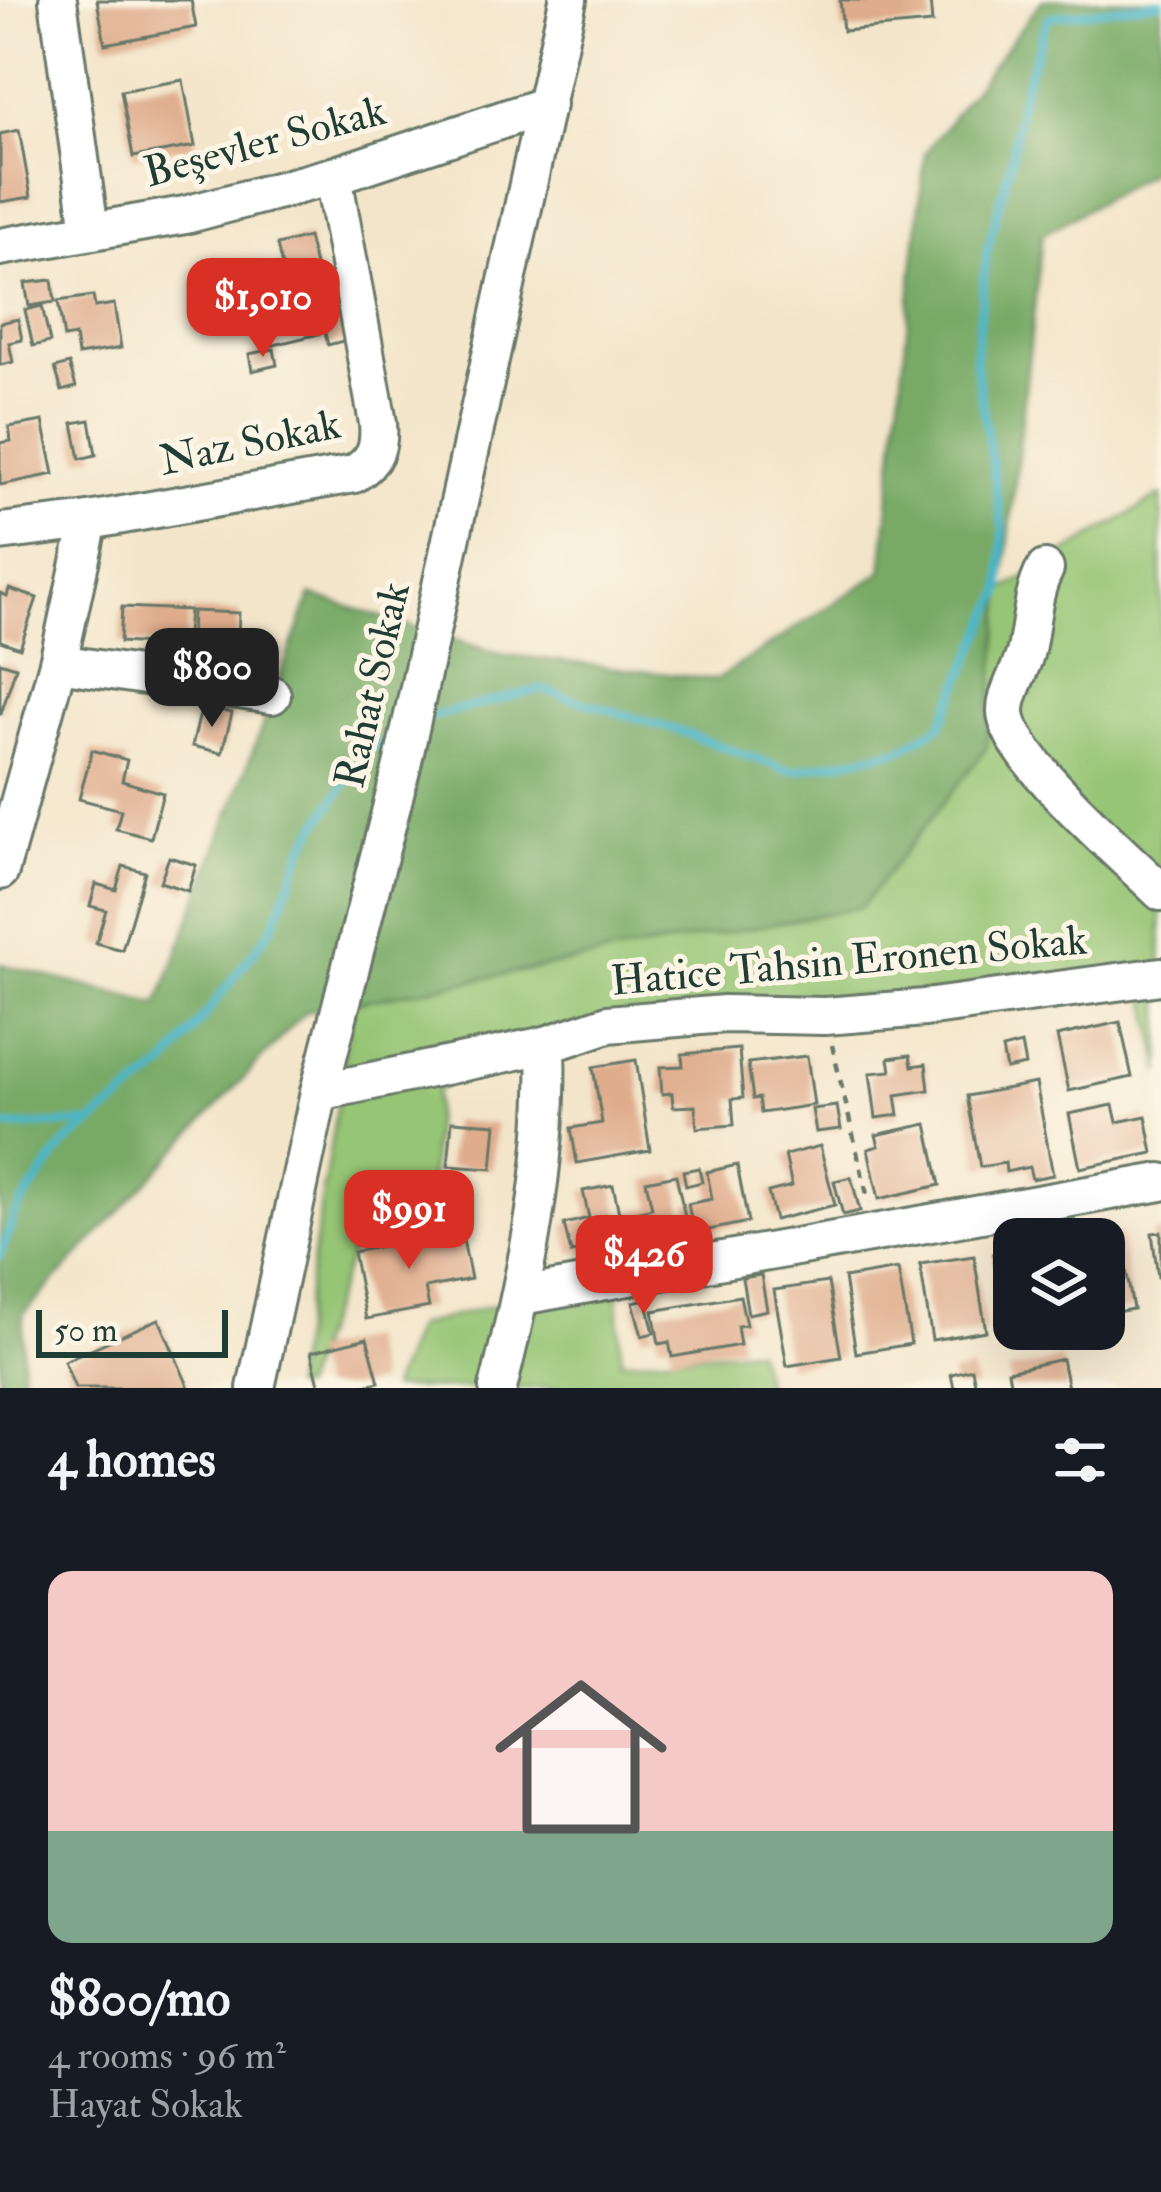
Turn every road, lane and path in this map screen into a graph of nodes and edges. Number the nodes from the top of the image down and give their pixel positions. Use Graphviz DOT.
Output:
graph roads {
  1 [pos="58,0"];
  2 [pos="568,0"];
  3 [pos="548,105"];
  4 [pos="333,176"];
  5 [pos="90,230"];
  6 [pos="0,247"];
  7 [pos="89,521"];
  8 [pos="0,532"];
  9 [pos="1045,569"];
  10 [pos="58,663"];
  11 [pos="272,695"];
  12 [pos="0,871"];
  13 [pos="1161,892"];
  14 [pos="1161,976"];
  15 [pos="825,1016"];
  16 [pos="546,1045"];
  17 [pos="319,1092"];
  18 [pos="1161,1181"];
  19 [pos="876,1232"];
  20 [pos="521,1296"];
  21 [pos="256,1388"];
  22 [pos="499,1388"];
  1 -- 5 [label="street"];
  2 -- 3 [label="street, Rahat Sokak"];
  3 -- 4 [label="street, Beşevler Sokak"];
  3 -- 17 [label="street, Rahat Sokak"];
  4 -- 5 [label="street, Beşevler Sokak"];
  4 -- 7 [label="street, Naz Sokak"];
  5 -- 6 [label="street, Beşevler Sokak"];
  7 -- 8 [label="street, Naz Sokak"];
  7 -- 10 [label="street"];
  9 -- 13 [label="street"];
  10 -- 11 [label="street"];
  10 -- 12 [label="street"];
  14 -- 15 [label="street, Hatice Tahsin Eronen Sokak"];
  15 -- 16 [label="street, Hatice Tahsin Eronen Sokak"];
  15 -- 19 [label="path"];
  16 -- 17 [label="street, Hatice Tahsin Eronen Sokak"];
  16 -- 20 [label="street"];
  17 -- 21 [label="street, Rahat Sokak"];
  18 -- 19 [label="street"];
  19 -- 20 [label="street"];
  20 -- 22 [label="street"];
}
